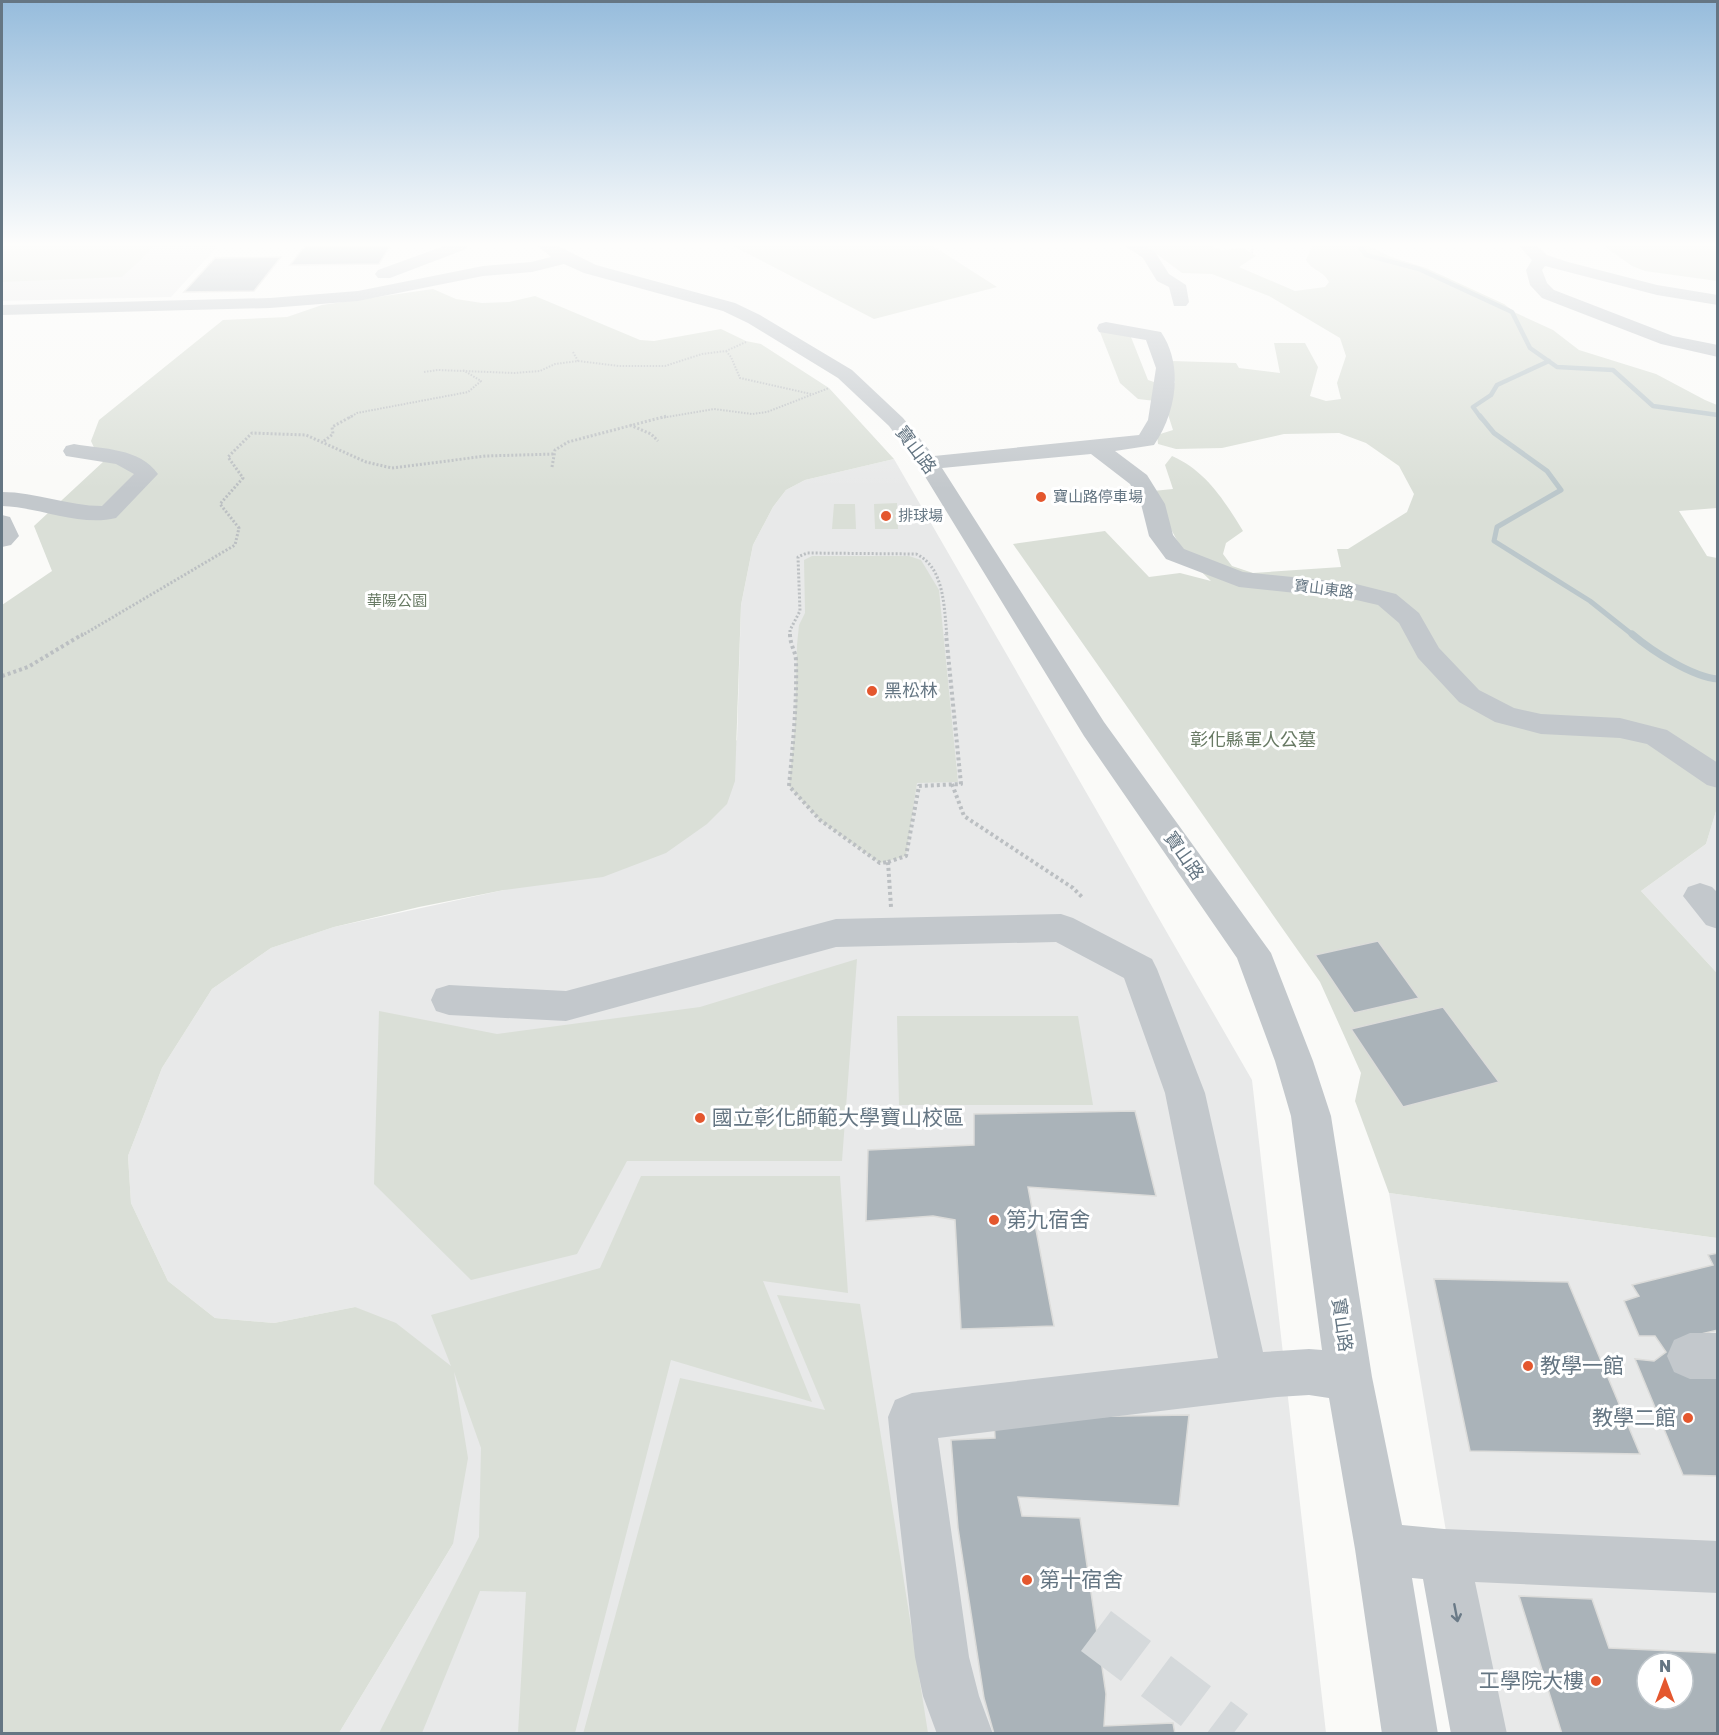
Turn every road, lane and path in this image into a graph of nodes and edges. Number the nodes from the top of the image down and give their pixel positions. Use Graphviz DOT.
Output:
graph roads {
  1 [pos="767,327"];
  2 [pos="1634,327"];
  3 [pos="1106,328"];
  4 [pos="746,342"];
  5 [pos="726,351"];
  6 [pos="1718,351"];
  7 [pos="573,352"];
  8 [pos="578,361"];
  9 [pos="463,370"];
  10 [pos="424,372"];
  11 [pos="828,388"];
  12 [pos="812,394"];
  13 [pos="629,424"];
  14 [pos="324,441"];
  15 [pos="658,441"];
  16 [pos="1096,447"];
  17 [pos="74,451"];
  18 [pos="555,454"];
  19 [pos="928,463"];
  20 [pos="552,467"];
  21 [pos="2,499"];
  22 [pos="2,522"];
  23 [pos="2,540"];
  24 [pos="2,676"];
  25 [pos="1718,778"];
  26 [pos="952,784"];
  27 [pos="888,862"];
  28 [pos="1083,898"];
  29 [pos="891,916"];
  30 [pos="449,1000"];
  31 [pos="1349,1377"];
  32 [pos="1245,1378"];
  33 [pos="1381,1549"];
  34 [pos="1444,1555"];
  35 [pos="1718,1567"];
  36 [pos="965,1734"];
  37 [pos="1410,1734"];
  38 [pos="1479,1734"];
  1 -- 19 [label="street, 寶山路"];
  2 -- 6 [label="street"];
  3 -- 16 [label="street"];
  4 -- 5 [label="path"];
  5 -- 8 [label="path"];
  5 -- 12 [label="path"];
  7 -- 8 [label="path"];
  8 -- 9 [label="path"];
  9 -- 10 [label="path"];
  9 -- 14 [label="path"];
  11 -- 12 [label="path"];
  12 -- 13 [label="path"];
  13 -- 15 [label="path"];
  13 -- 18 [label="path"];
  14 -- 18 [label="path"];
  14 -- 24 [label="path"];
  16 -- 19 [label="street"];
  16 -- 25 [label="street, 寶山東路"];
  17 -- 21 [label="street"];
  18 -- 20 [label="path"];
  19 -- 31 [label="street, 寶山路"];
  22 -- 23 [label="street"];
  26 -- 27 [label="path"];
  26 -- 27 [label="path"];
  26 -- 28 [label="path"];
  27 -- 29 [label="path"];
  30 -- 32 [label="street"];
  31 -- 32 [label="street"];
  31 -- 33 [label="street, 寶山路"];
  32 -- 36 [label="street"];
  33 -- 34 [label="street"];
  33 -- 37 [label="street, 寶山路"];
  34 -- 35 [label="street"];
  34 -- 38 [label="street, one-way"];
}
